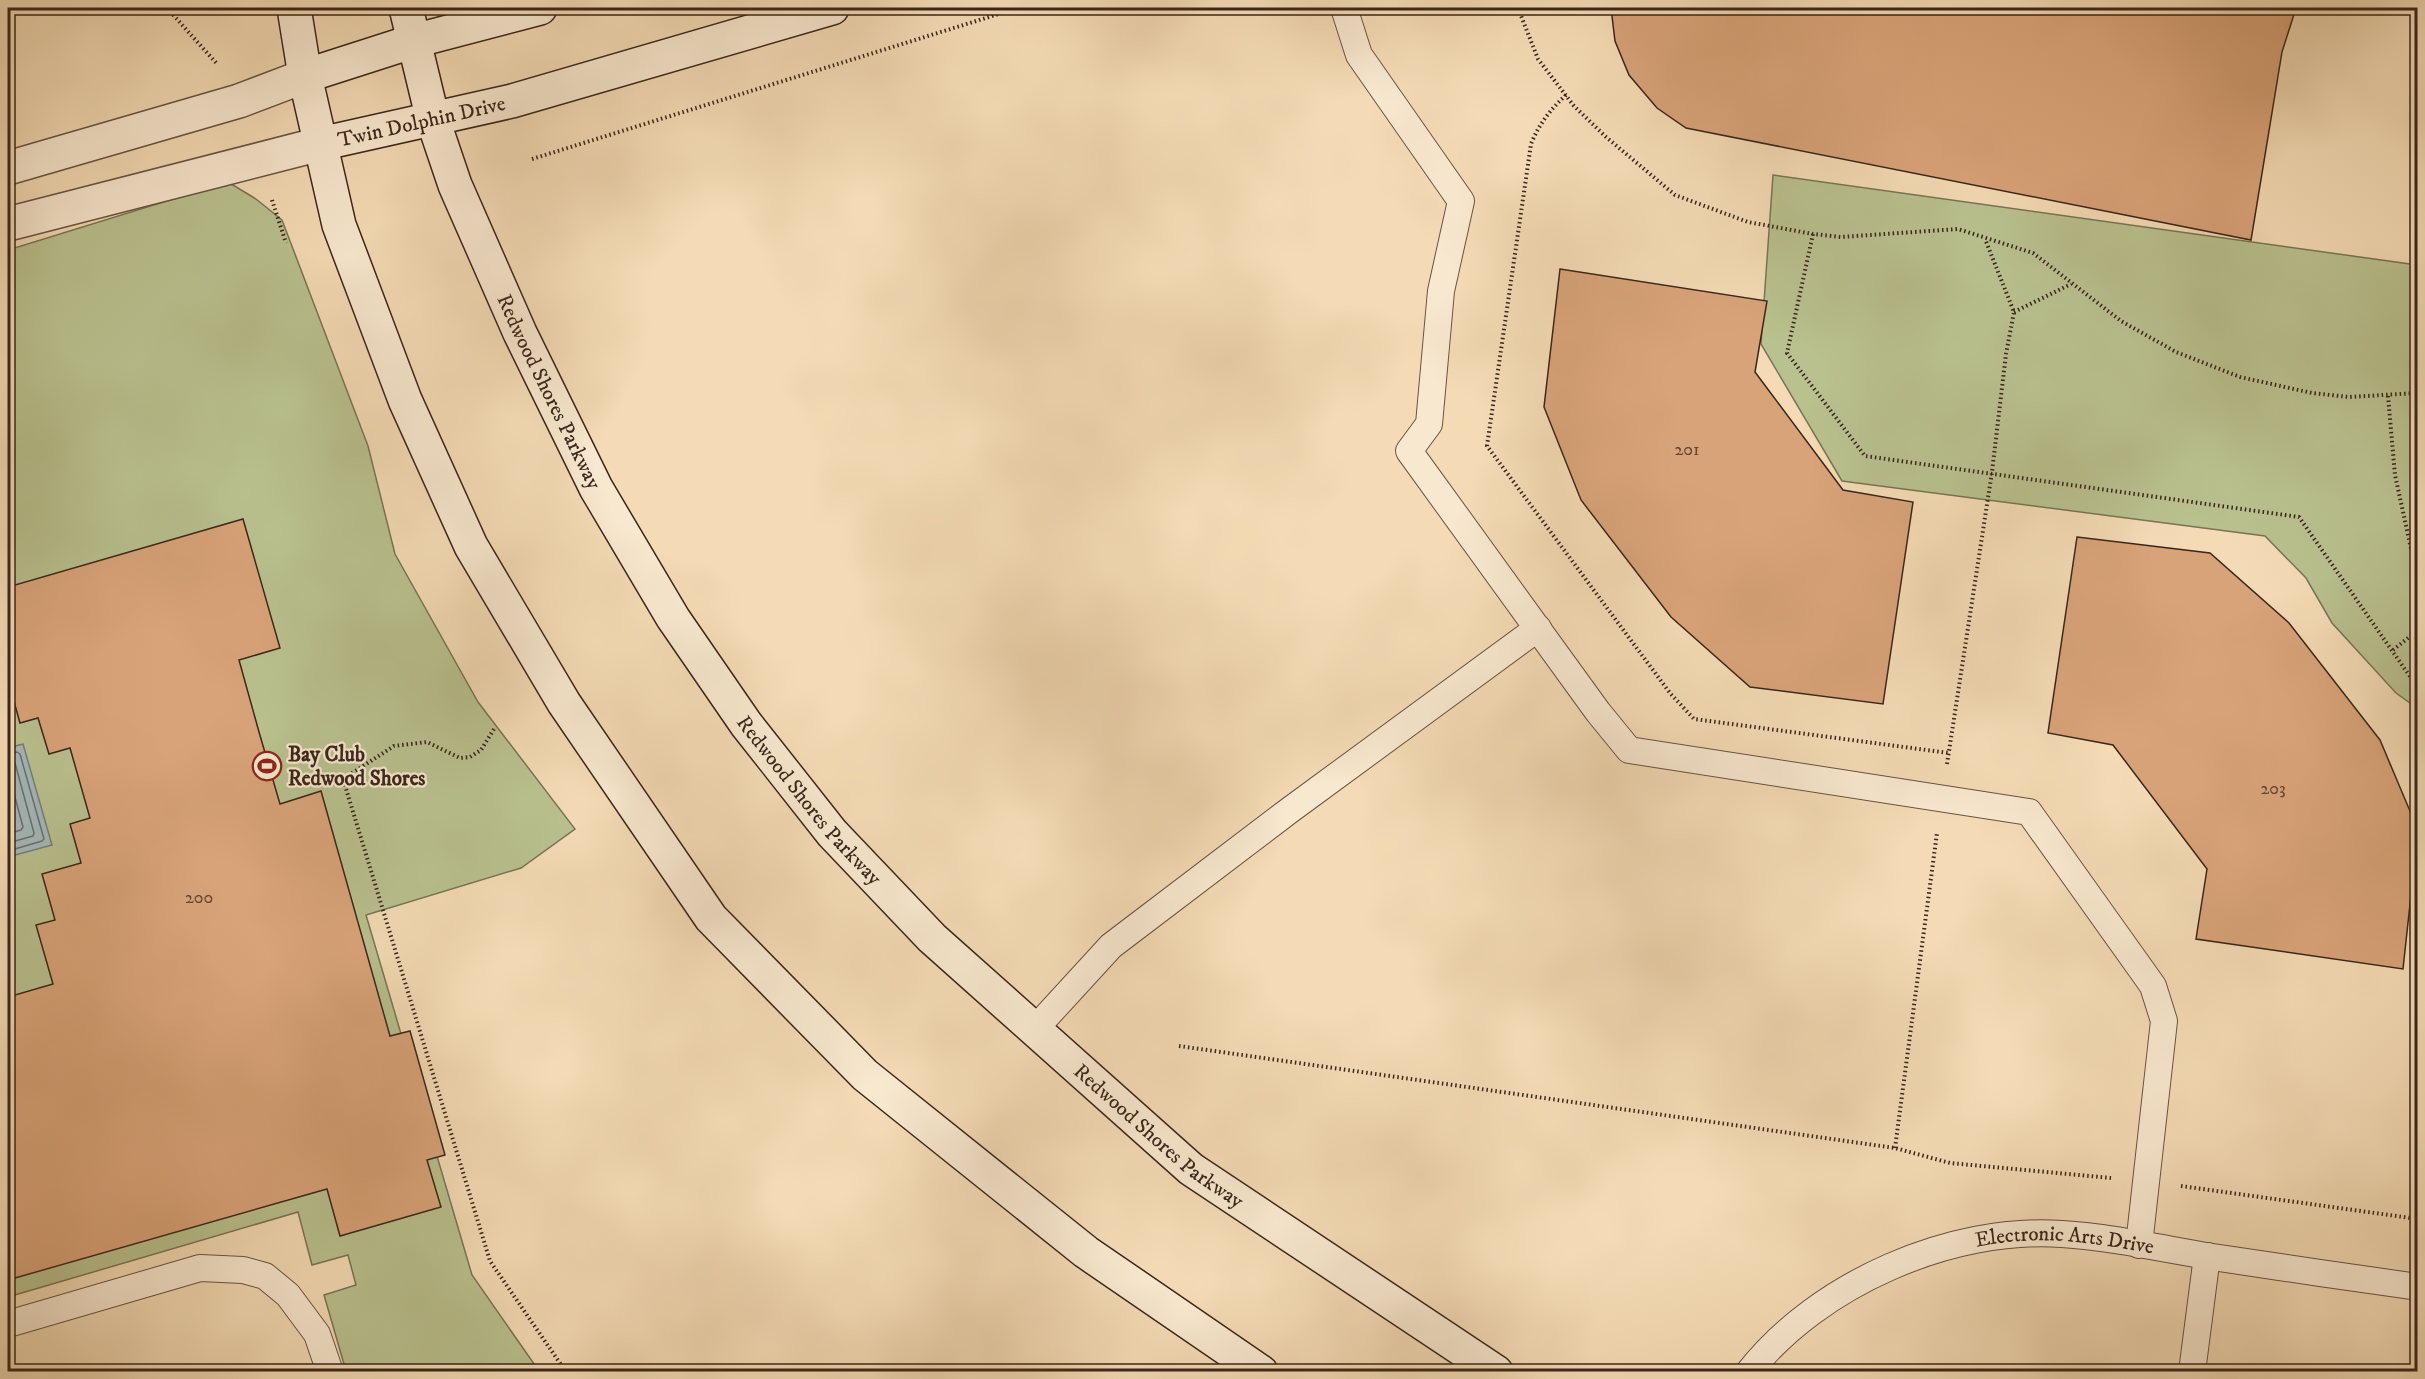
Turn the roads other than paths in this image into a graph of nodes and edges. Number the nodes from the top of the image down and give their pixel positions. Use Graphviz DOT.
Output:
graph roads {
  1 [pos="294,8"];
  2 [pos="406,8"];
  3 [pos="540,8"];
  4 [pos="832,8"];
  5 [pos="1344,8"];
  6 [pos="414,41"];
  7 [pos="305,76"];
  8 [pos="433,120"];
  9 [pos="320,144"];
  10 [pos="8,168"];
  11 [pos="8,224"];
  12 [pos="1538,628"];
  13 [pos="1034,1030"];
  14 [pos="2139,1245"];
  15 [pos="2206,1256"];
  16 [pos="2418,1287"];
  17 [pos="8,1324"];
  18 [pos="330,1371"];
  19 [pos="1261,1371"];
  20 [pos="1496,1371"];
  21 [pos="1749,1371"];
  22 [pos="2192,1371"];
  1 -- 7 [label="main road"];
  2 -- 6 [label="main road, Redwood Shores Parkway"];
  3 -- 6 [label="main road"];
  4 -- 8 [label="main road, Twin Dolphin Drive"];
  5 -- 12 [label="lane"];
  6 -- 7 [label="main road"];
  6 -- 8 [label="main road, Redwood Shores Parkway"];
  7 -- 9 [label="main road"];
  7 -- 10 [label="main road"];
  8 -- 9 [label="main road, Twin Dolphin Drive"];
  8 -- 13 [label="main road, Redwood Shores Parkway"];
  9 -- 11 [label="main road, Twin Dolphin Drive"];
  9 -- 19 [label="main road"];
  12 -- 13 [label="lane"];
  12 -- 14 [label="lane"];
  13 -- 20 [label="main road, Redwood Shores Parkway"];
  14 -- 15 [label="lane, Electronic Arts Drive"];
  14 -- 21 [label="lane, Electronic Arts Drive"];
  15 -- 16 [label="lane, Electronic Arts Drive"];
  15 -- 22 [label="lane"];
  17 -- 18 [label="lane"];
}
